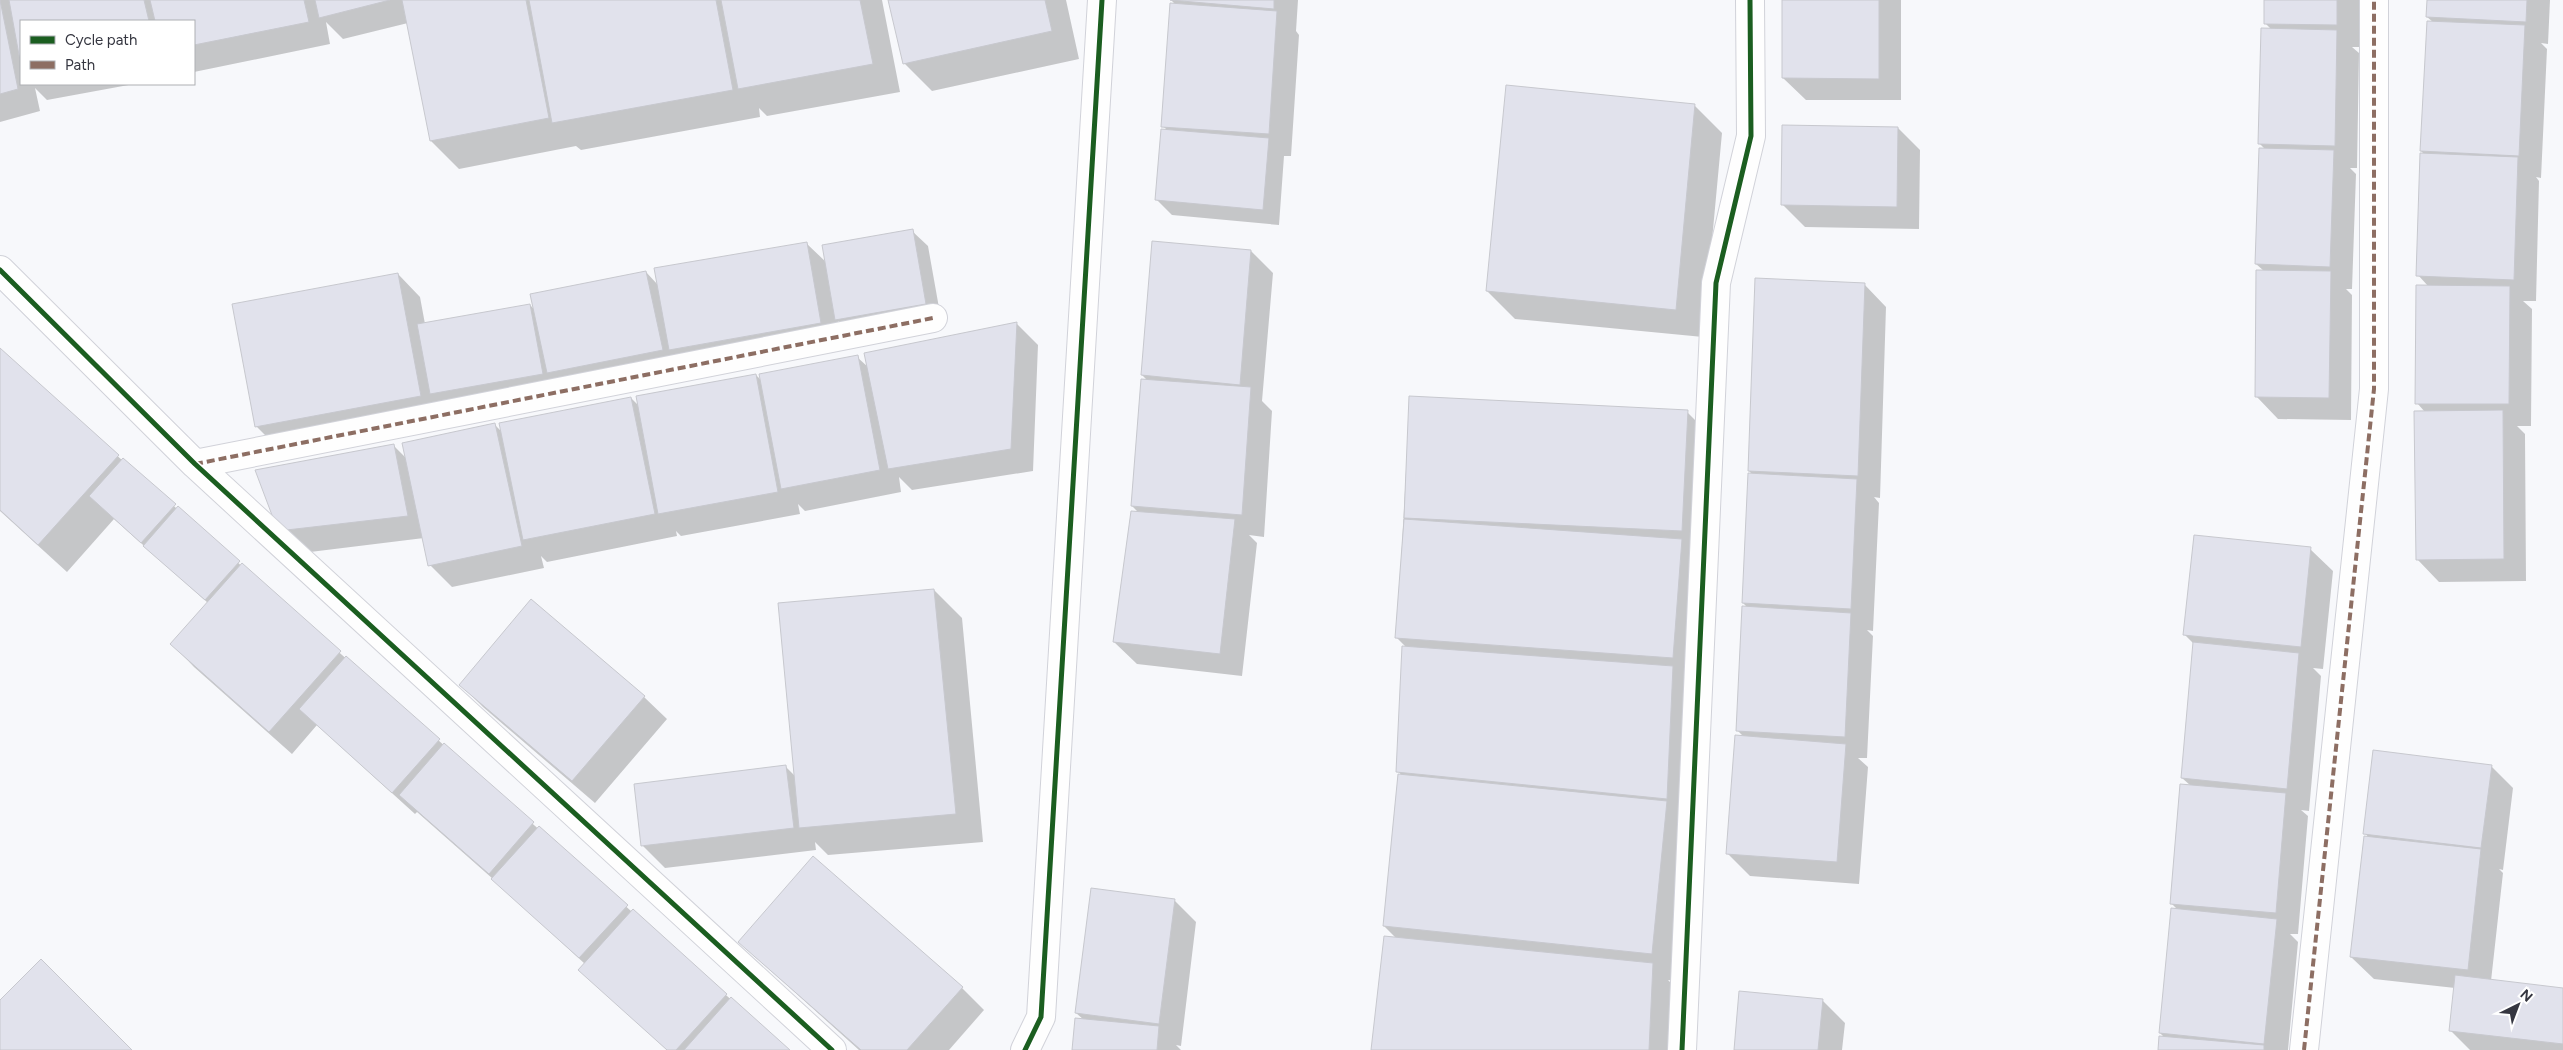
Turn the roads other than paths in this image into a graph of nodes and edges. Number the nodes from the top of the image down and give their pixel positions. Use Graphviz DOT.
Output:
graph roads {
  1 [pos="1102,0"];
  2 [pos="1750,0"];
  3 [pos="2374,0"];
  4 [pos="0,270"];
  5 [pos="933,318"];
  6 [pos="195,464"];
  7 [pos="832,1050"];
  8 [pos="1025,1050"];
  9 [pos="1682,1050"];
  10 [pos="2304,1050"];
  1 -- 8 [label="street"];
  2 -- 9 [label="street"];
  3 -- 10 [label="street"];
  4 -- 6 [label="street"];
  5 -- 6 [label="street"];
  6 -- 7 [label="street"];
}
